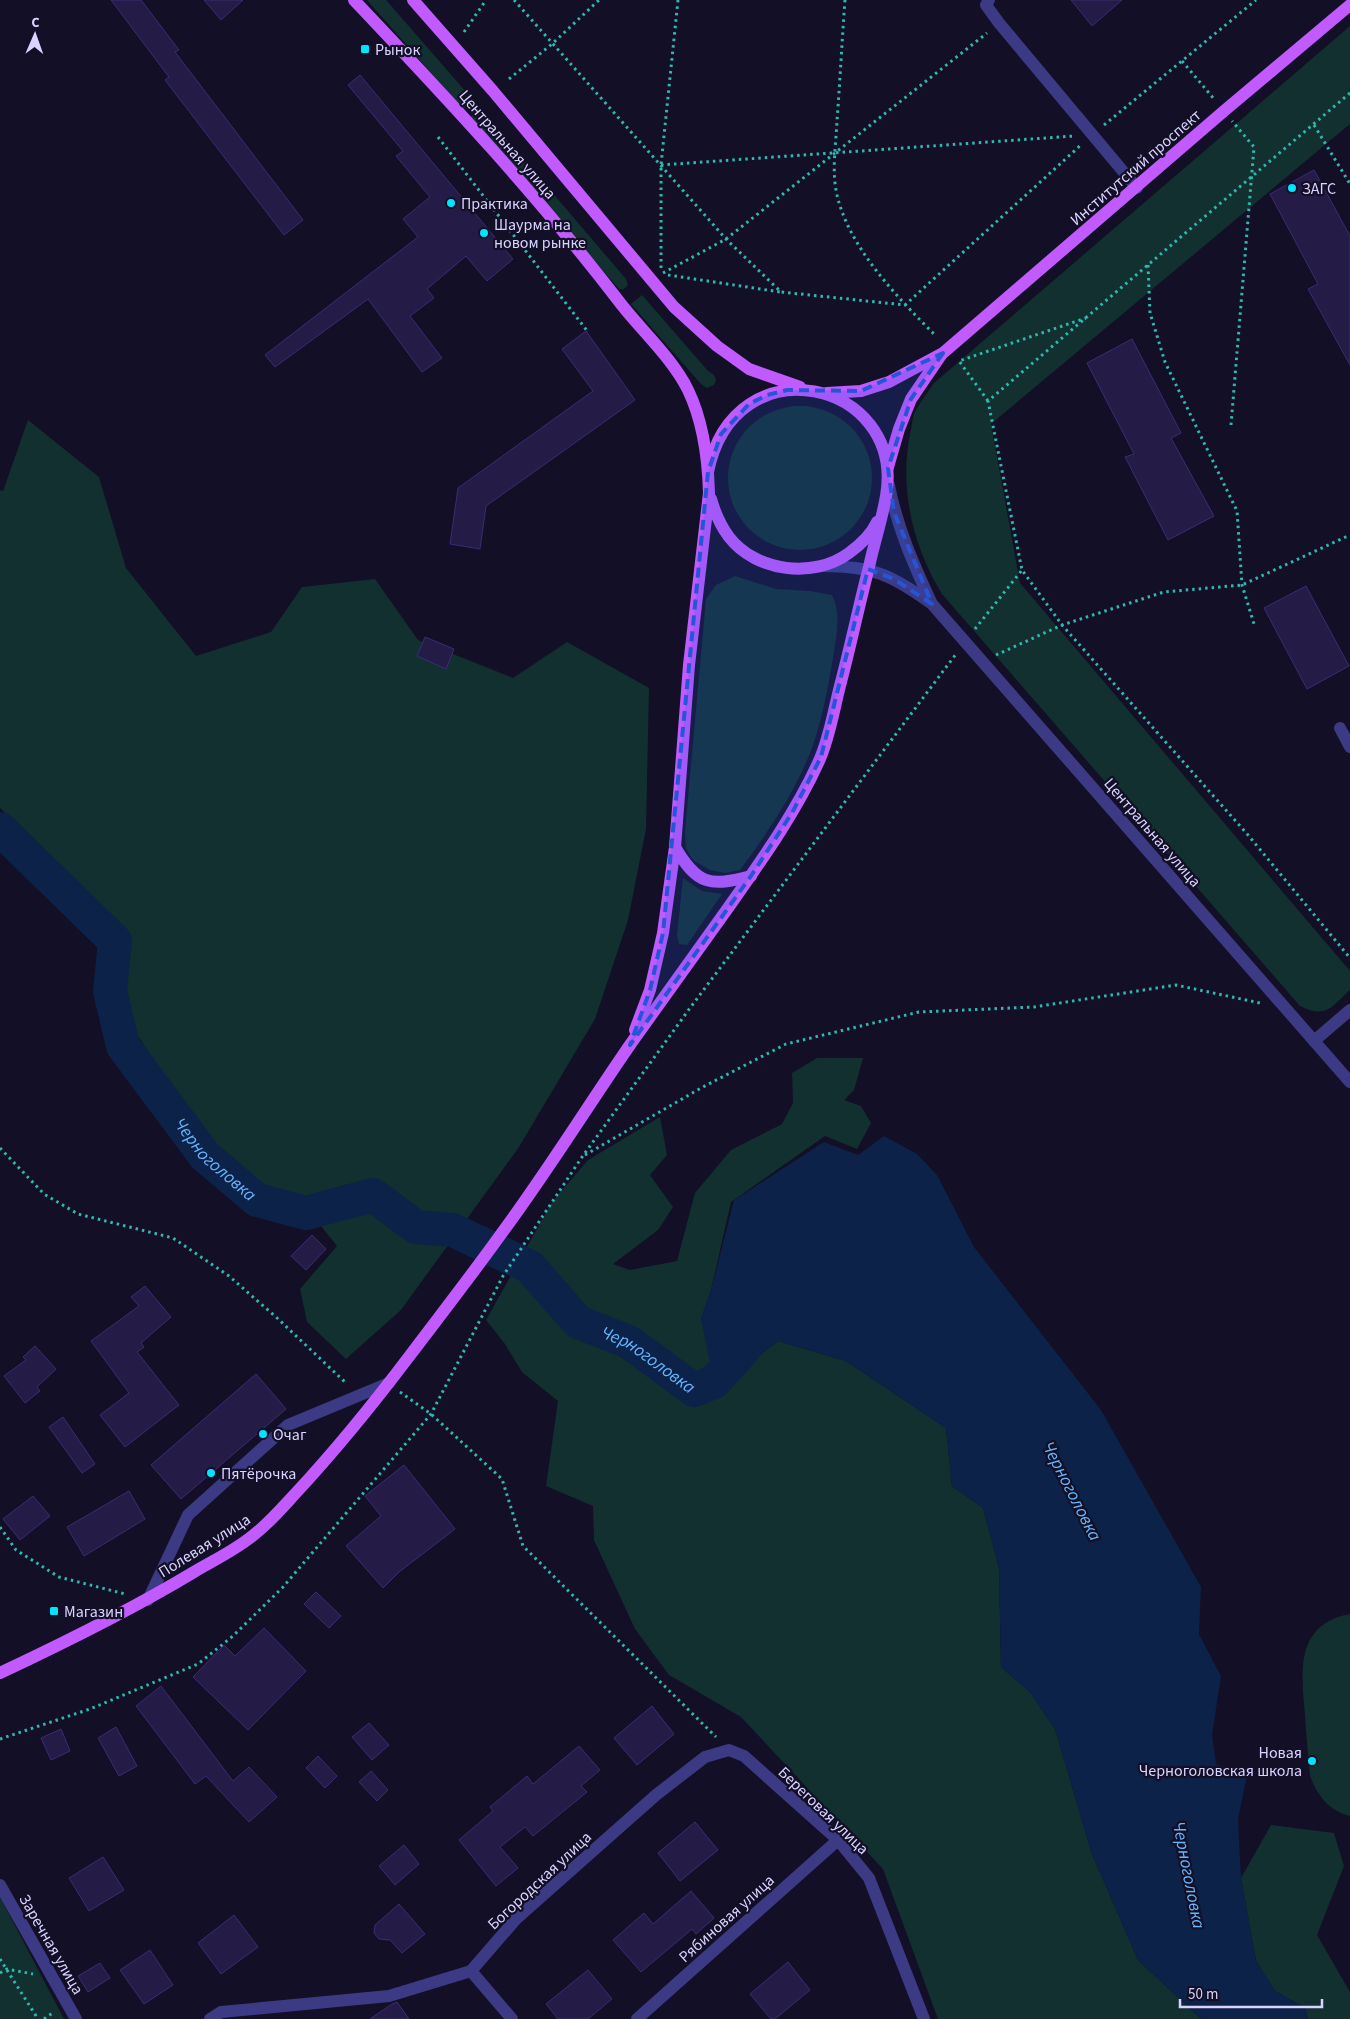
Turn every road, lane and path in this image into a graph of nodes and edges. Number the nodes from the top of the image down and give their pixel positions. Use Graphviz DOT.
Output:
graph roads {
  1 [pos="354,0"];
  2 [pos="413,0"];
  3 [pos="486,0"];
  4 [pos="514,0"];
  5 [pos="599,0"];
  6 [pos="678,0"];
  7 [pos="845,0"];
  8 [pos="989,0"];
  9 [pos="1256,0"];
  10 [pos="1350,6"];
  11 [pos="999,23"];
  12 [pos="464,32"];
  13 [pos="552,44"];
  14 [pos="1182,61"];
  15 [pos="508,79"];
  16 [pos="1350,92"];
  17 [pos="1224,111"];
  18 [pos="1314,124"];
  19 [pos="1093,134"];
  20 [pos="438,138"];
  21 [pos="835,153"];
  22 [pos="661,165"];
  23 [pos="1252,178"];
  24 [pos="1350,184"];
  25 [pos="1137,188"];
  26 [pos="726,239"];
  27 [pos="1148,265"];
  28 [pos="661,274"];
  29 [pos="781,292"];
  30 [pos="904,305"];
  31 [pos="1088,317"];
  32 [pos="588,332"];
  33 [pos="935,335"];
  34 [pos="942,353"];
  35 [pos="807,390"];
  36 [pos="824,393"];
  37 [pos="988,401"];
  38 [pos="1231,424"];
  39 [pos="888,468"];
  40 [pos="708,472"];
  41 [pos="888,482"];
  42 [pos="709,493"];
  43 [pos="884,506"];
  44 [pos="1350,536"];
  45 [pos="822,566"];
  46 [pos="868,568"];
  47 [pos="1242,585"];
  48 [pos="932,604"];
  49 [pos="1254,624"];
  50 [pos="1062,625"];
  51 [pos="982,661"];
  52 [pos="1340,728"];
  53 [pos="1350,748"];
  54 [pos="675,847"];
  55 [pos="751,876"];
  56 [pos="1350,958"];
  57 [pos="1266,1008"];
  58 [pos="1350,1010"];
  59 [pos="1314,1041"];
  60 [pos="630,1045"];
  61 [pos="1350,1082"];
  62 [pos="0,1148"];
  63 [pos="582,1157"];
  64 [pos="389,1383"];
  65 [pos="358,1396"];
  66 [pos="0,1527"];
  67 [pos="148,1600"];
  68 [pos="0,1673"];
  69 [pos="729,1750"];
  70 [pos="838,1840"];
  71 [pos="0,1885"];
  72 [pos="0,1959"];
  73 [pos="2,1965"];
  74 [pos="7,1969"];
  75 [pos="471,1971"];
  76 [pos="0,1973"];
  77 [pos="52,1977"];
  78 [pos="38,2019"];
  79 [pos="76,2019"];
  80 [pos="210,2019"];
  81 [pos="512,2019"];
  82 [pos="637,2019"];
  83 [pos="924,2019"];
  1 -- 40 [label="main road, Центральная улица"];
  2 -- 35 [label="main road, Центральная улица"];
  3 -- 12 [label="path"];
  4 -- 13 [label="path"];
  5 -- 13 [label="path"];
  6 -- 22 [label="path"];
  7 -- 21 [label="path"];
  8 -- 11 [label="street"];
  9 -- 14 [label="path"];
  10 -- 17 [label="main road, Институтский проспект"];
  11 -- 19 [label="street"];
  11 -- 21 [label="path"];
  13 -- 15 [label="path"];
  13 -- 22 [label="path"];
  14 -- 17 [label="path"];
  14 -- 19 [label="path"];
  16 -- 18 [label="path"];
  17 -- 23 [label="path"];
  17 -- 25 [label="main road, Институтский проспект"];
  18 -- 23 [label="path"];
  18 -- 24 [label="path"];
  19 -- 21 [label="path"];
  19 -- 25 [label="street"];
  19 -- 30 [label="path"];
  20 -- 32 [label="path"];
  21 -- 22 [label="path"];
  21 -- 26 [label="path"];
  21 -- 30 [label="path"];
  22 -- 26 [label="path"];
  22 -- 28 [label="path"];
  23 -- 27 [label="path"];
  23 -- 38 [label="path"];
  25 -- 34 [label="main road, Институтский проспект"];
  26 -- 28 [label="path"];
  26 -- 29 [label="path"];
  27 -- 31 [label="path"];
  27 -- 47 [label="path"];
  28 -- 29 [label="path"];
  29 -- 30 [label="path"];
  30 -- 33 [label="path"];
  31 -- 37 [label="path"];
  31 -- 37 [label="path"];
  34 -- 36 [label="main road"];
  34 -- 39 [label="main road"];
  35 -- 36 [label="main road"];
  35 -- 40 [label="main road"];
  36 -- 39 [label="main road"];
  37 -- 50 [label="path"];
  39 -- 41 [label="main road"];
  40 -- 42 [label="main road"];
  41 -- 43 [label="main road"];
  41 -- 48 [label="street"];
  42 -- 45 [label="main road"];
  42 -- 54 [label="main road"];
  43 -- 45 [label="main road"];
  43 -- 46 [label="main road"];
  44 -- 47 [label="path"];
  45 -- 46 [label="street"];
  46 -- 48 [label="street"];
  46 -- 55 [label="main road"];
  47 -- 49 [label="path"];
  47 -- 50 [label="path"];
  48 -- 51 [label="street, Центральная улица"];
  50 -- 51 [label="path"];
  50 -- 56 [label="path"];
  51 -- 59 [label="street, Центральная улица"];
  52 -- 53 [label="street"];
  54 -- 55 [label="main road"];
  54 -- 60 [label="main road"];
  55 -- 60 [label="main road"];
  57 -- 63 [label="path"];
  58 -- 59 [label="street"];
  59 -- 61 [label="street, Центральная улица"];
  60 -- 64 [label="main road, Полевая улица"];
  62 -- 65 [label="path"];
  64 -- 65 [label="street"];
  64 -- 67 [label="main road, Полевая улица"];
  64 -- 69 [label="path"];
  65 -- 67 [label="street"];
  66 -- 67 [label="path"];
  67 -- 68 [label="main road, Полевая улица"];
  69 -- 70 [label="street, Береговая улица"];
  69 -- 75 [label="street, Богородская улица"];
  70 -- 82 [label="street, Рябиновая улица"];
  70 -- 83 [label="street, Береговая улица"];
  71 -- 77 [label="street, Заречная улица"];
  72 -- 73 [label="path"];
  73 -- 74 [label="path"];
  74 -- 76 [label="path"];
  74 -- 77 [label="path"];
  74 -- 78 [label="path"];
  75 -- 80 [label="street"];
  75 -- 81 [label="street"];
  77 -- 79 [label="street, Заречная улица"];
}
